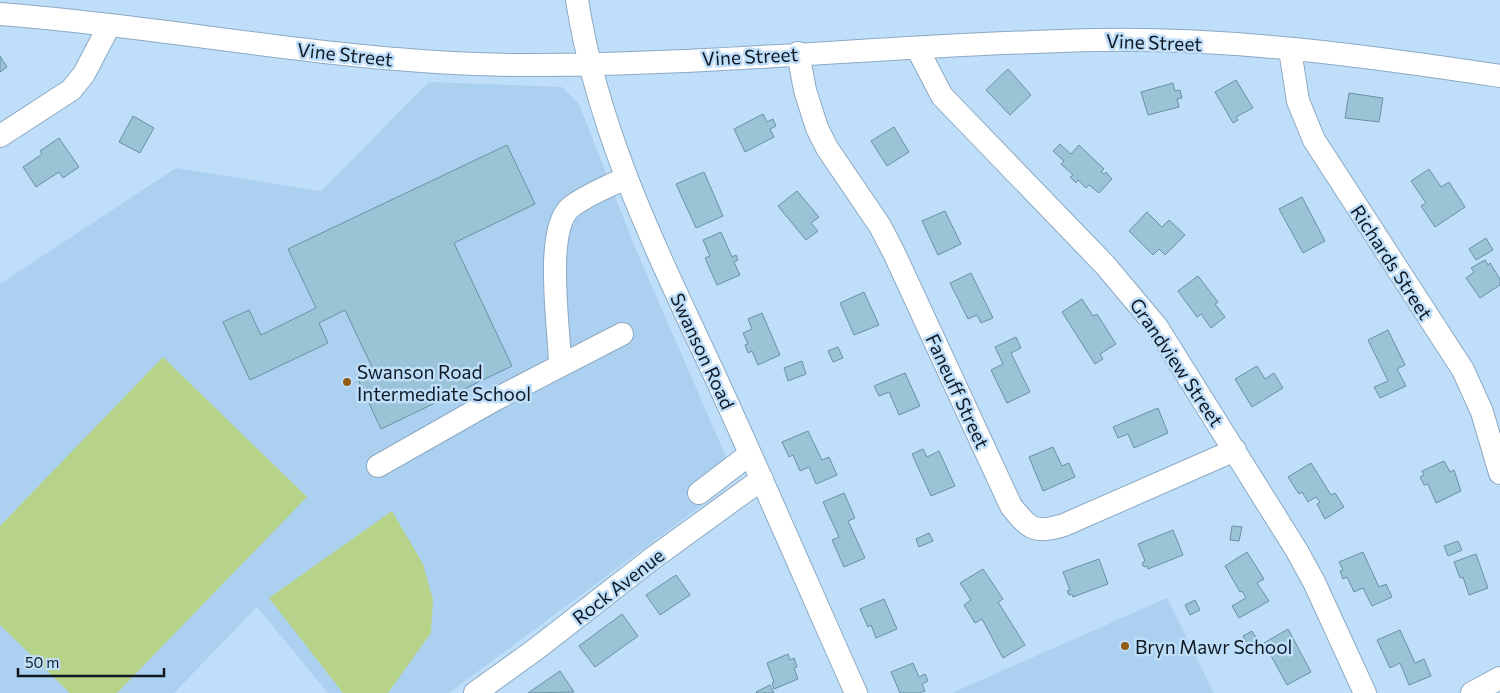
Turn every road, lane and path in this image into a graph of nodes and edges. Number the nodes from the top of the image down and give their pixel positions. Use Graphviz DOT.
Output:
graph roads {
  1 [pos="578,9"];
  2 [pos="0,14"];
  3 [pos="109,26"];
  4 [pos="917,48"];
  5 [pos="1290,50"];
  6 [pos="798,53"];
  7 [pos="590,64"];
  8 [pos="1500,76"];
  9 [pos="0,136"];
  10 [pos="625,178"];
  11 [pos="622,334"];
  12 [pos="560,365"];
  13 [pos="1235,450"];
  14 [pos="750,454"];
  15 [pos="378,466"];
  16 [pos="1500,473"];
  17 [pos="762,479"];
  18 [pos="699,493"];
  19 [pos="1500,678"];
  20 [pos="475,693"];
  21 [pos="856,693"];
  22 [pos="1365,693"];
  23 [pos="1472,693"];
  1 -- 7 [label="street, Swanson Road"];
  2 -- 3 [label="street, Vine Street"];
  3 -- 7 [label="street, Vine Street"];
  3 -- 9 [label="street"];
  4 -- 5 [label="street, Vine Street"];
  4 -- 6 [label="street, Vine Street"];
  4 -- 13 [label="street, Grandview Street"];
  5 -- 8 [label="street, Vine Street"];
  5 -- 16 [label="street, Richards Street"];
  6 -- 7 [label="street, Vine Street"];
  6 -- 13 [label="street, Faneuff Street"];
  7 -- 10 [label="street, Swanson Road"];
  10 -- 12 [label="street"];
  10 -- 14 [label="street, Swanson Road"];
  11 -- 12 [label="street"];
  12 -- 15 [label="street"];
  13 -- 22 [label="street, Grandview Street"];
  14 -- 17 [label="street, Swanson Road"];
  14 -- 18 [label="street"];
  17 -- 20 [label="street, Rock Avenue"];
  17 -- 21 [label="street, Swanson Road"];
  19 -- 23 [label="street"];
}
